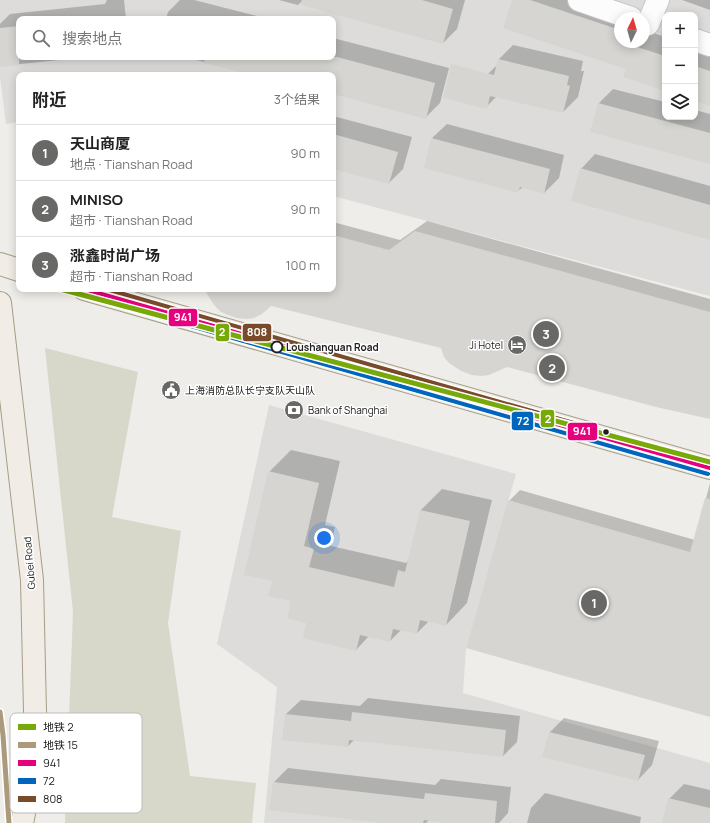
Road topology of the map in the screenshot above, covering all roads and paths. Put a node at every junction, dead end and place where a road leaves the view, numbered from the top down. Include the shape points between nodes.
1 (578, 0) edge
2 (658, 0) edge
3 (614, 13) edge
4 (650, 17) edge
5 (698, 41) edge
6 (710, 45) edge
7 (0, 264) edge
8 (16, 269) edge
9 (94, 292) edge
10 (0, 303) edge
11 (710, 468) edge
12 (35, 713) edge
13 (24, 813) edge
14 (22, 823) edge

1 - 3 street
2 - 4 street
5 - 6 street
7 - 8 main road
9 - 11 main road
10 - 12 main road, Gubei Road via 32,580
13 - 14 main road, Gubei Road

